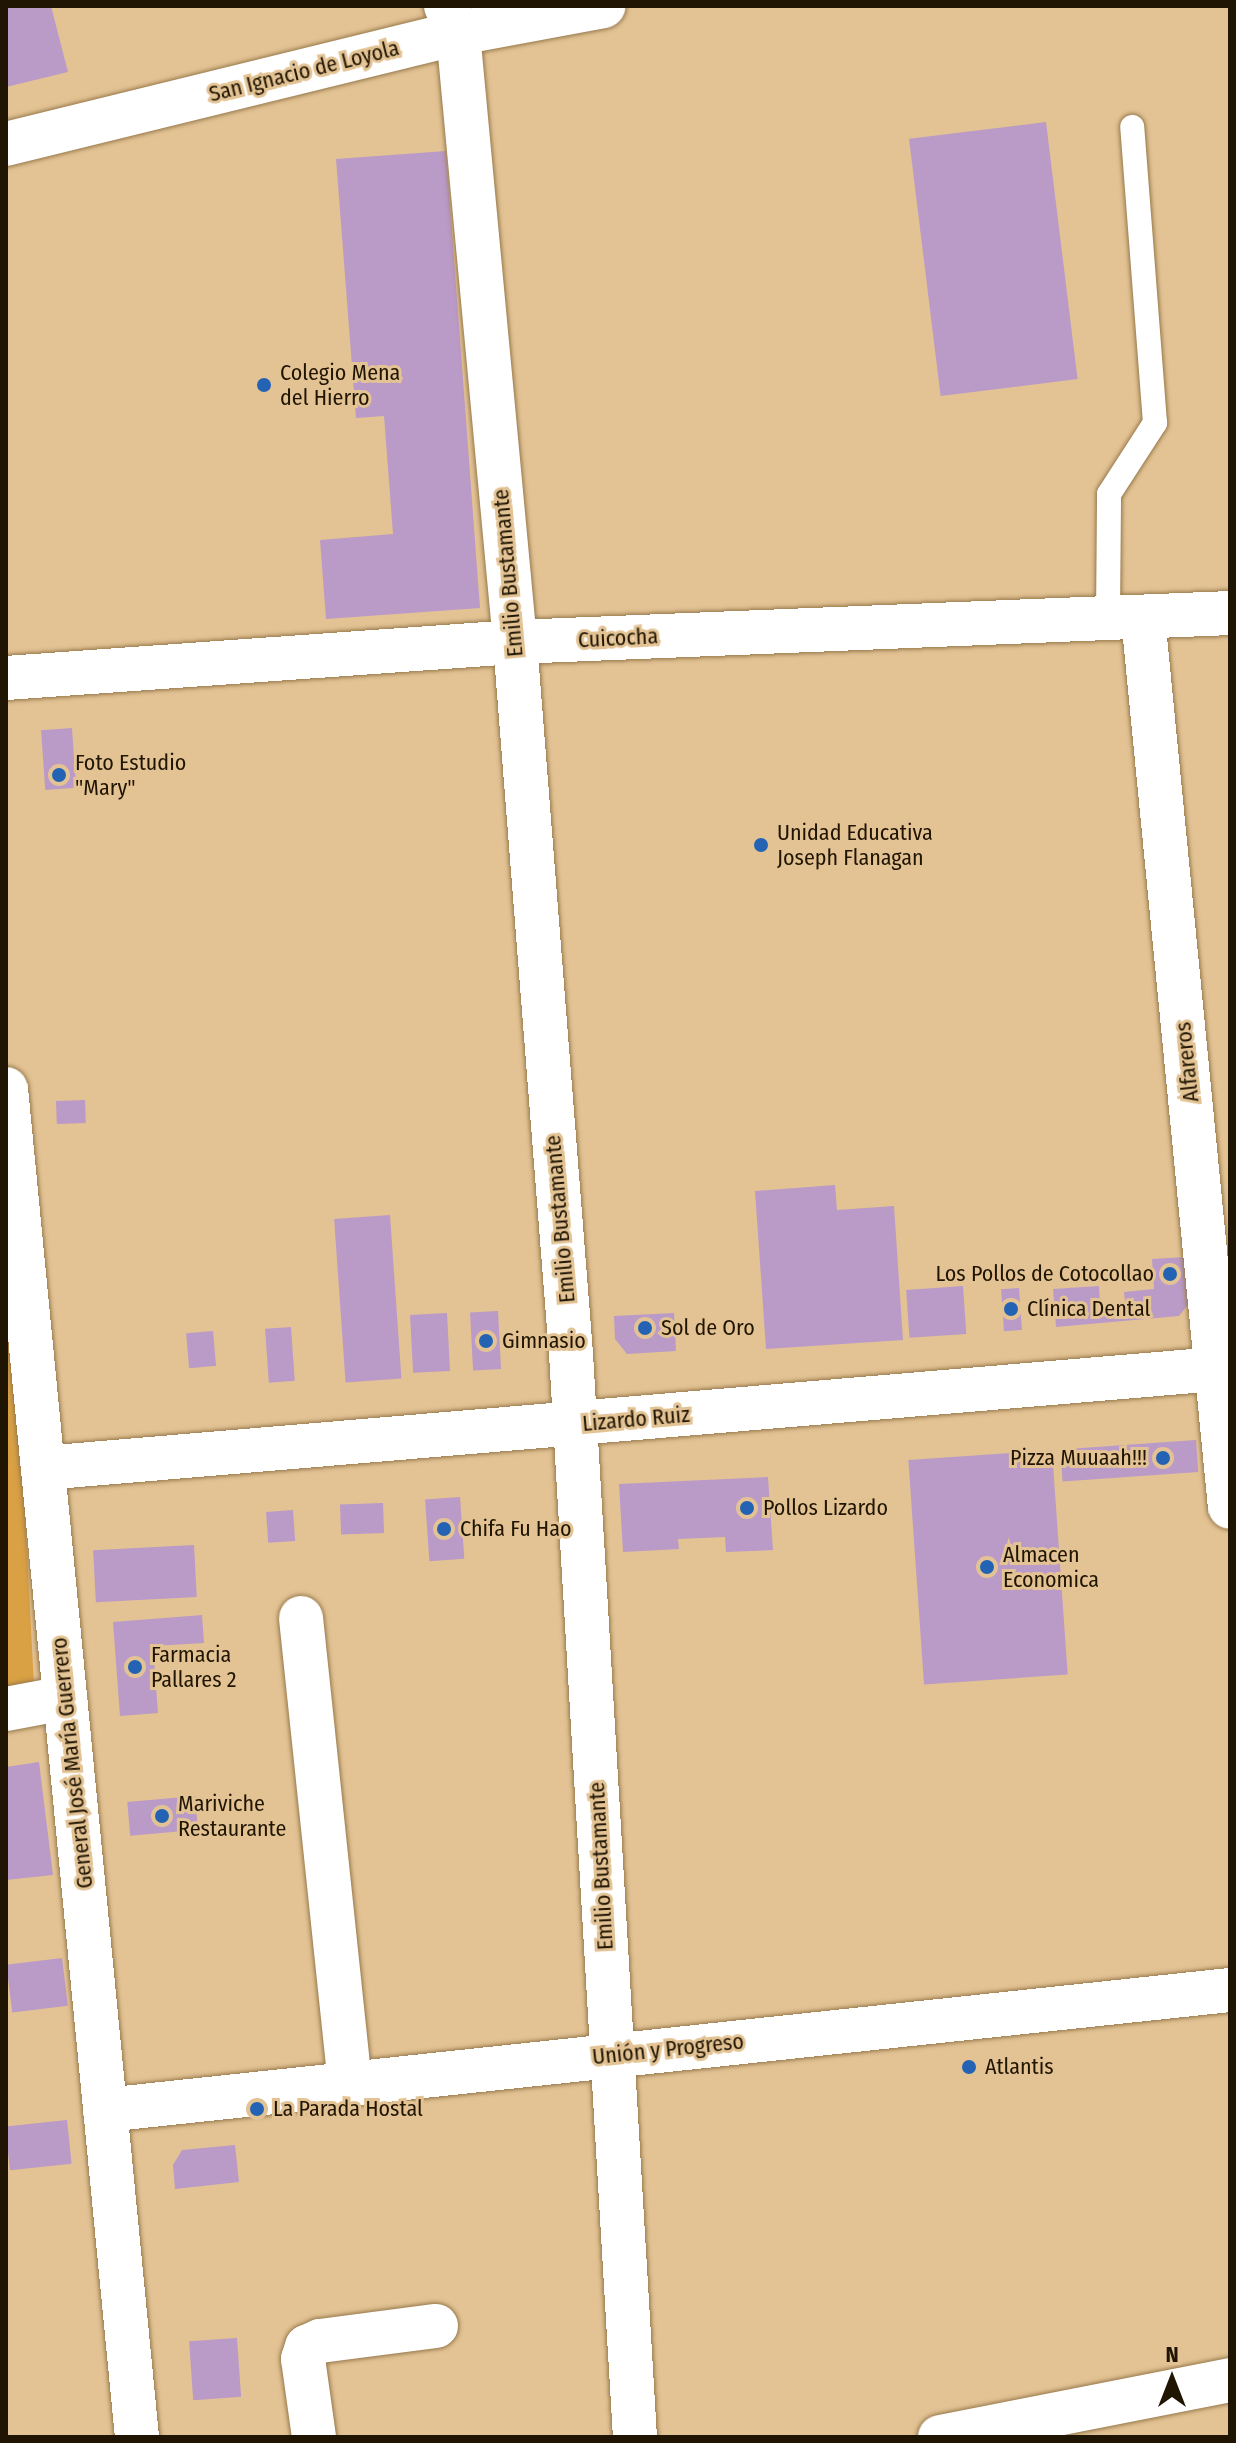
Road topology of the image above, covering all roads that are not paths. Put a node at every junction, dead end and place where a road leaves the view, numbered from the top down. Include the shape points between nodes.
1 (604, 6) edge
2 (452, 20) edge
3 (1132, 127) dead end
4 (6, 144) edge
5 (1230, 613) edge
6 (1125, 616) junction
7 (515, 642) junction
8 (6, 678) edge
9 (6, 1089) edge
10 (14, 1254) edge
11 (1224, 1369) edge
12 (576, 1424) junction
13 (43, 1468) junction
14 (1230, 1507) edge
15 (301, 1618) dead end
16 (65, 1698) junction
17 (6, 1709) edge
18 (1230, 1990) edge
19 (612, 2055) junction
20 (350, 2083) junction
21 (105, 2110) junction
22 (436, 2326) dead end
23 (1230, 2380) edge
24 (1117, 2420) edge
25 (137, 2437) edge
26 (314, 2437) edge
27 (635, 2437) edge
28 (940, 2437) edge

1 - 2 street, San Ignacio de Loyola
2 - 4 street, San Ignacio de Loyola
2 - 7 street, Emilio Bustamante
3 - 6 lane via 1155,423 1109,494
5 - 6 street, Cuicocha
6 - 7 street, Cuicocha
6 - 11 street, Alfareros
7 - 8 street, Cuicocha
7 - 12 street, Emilio Bustamante
9 - 10 street, General José María Guerrero
10 - 13 street, General José María Guerrero
11 - 12 street, Lizardo Ruiz
11 - 14 street, Alfareros
12 - 13 street, Lizardo Ruiz
12 - 19 street, Emilio Bustamante
13 - 16 street, General José María Guerrero
15 - 20 street
16 - 17 street
16 - 21 street, General José María Guerrero
18 - 19 street, Unión y Progreso
19 - 20 street, Unión y Progreso
19 - 27 street, Emilio Bustamante
20 - 21 street, Unión y Progreso
21 - 25 street, General José María Guerrero
22 - 26 street via 307,2347 303,2359
23 - 24 street
24 - 28 street

